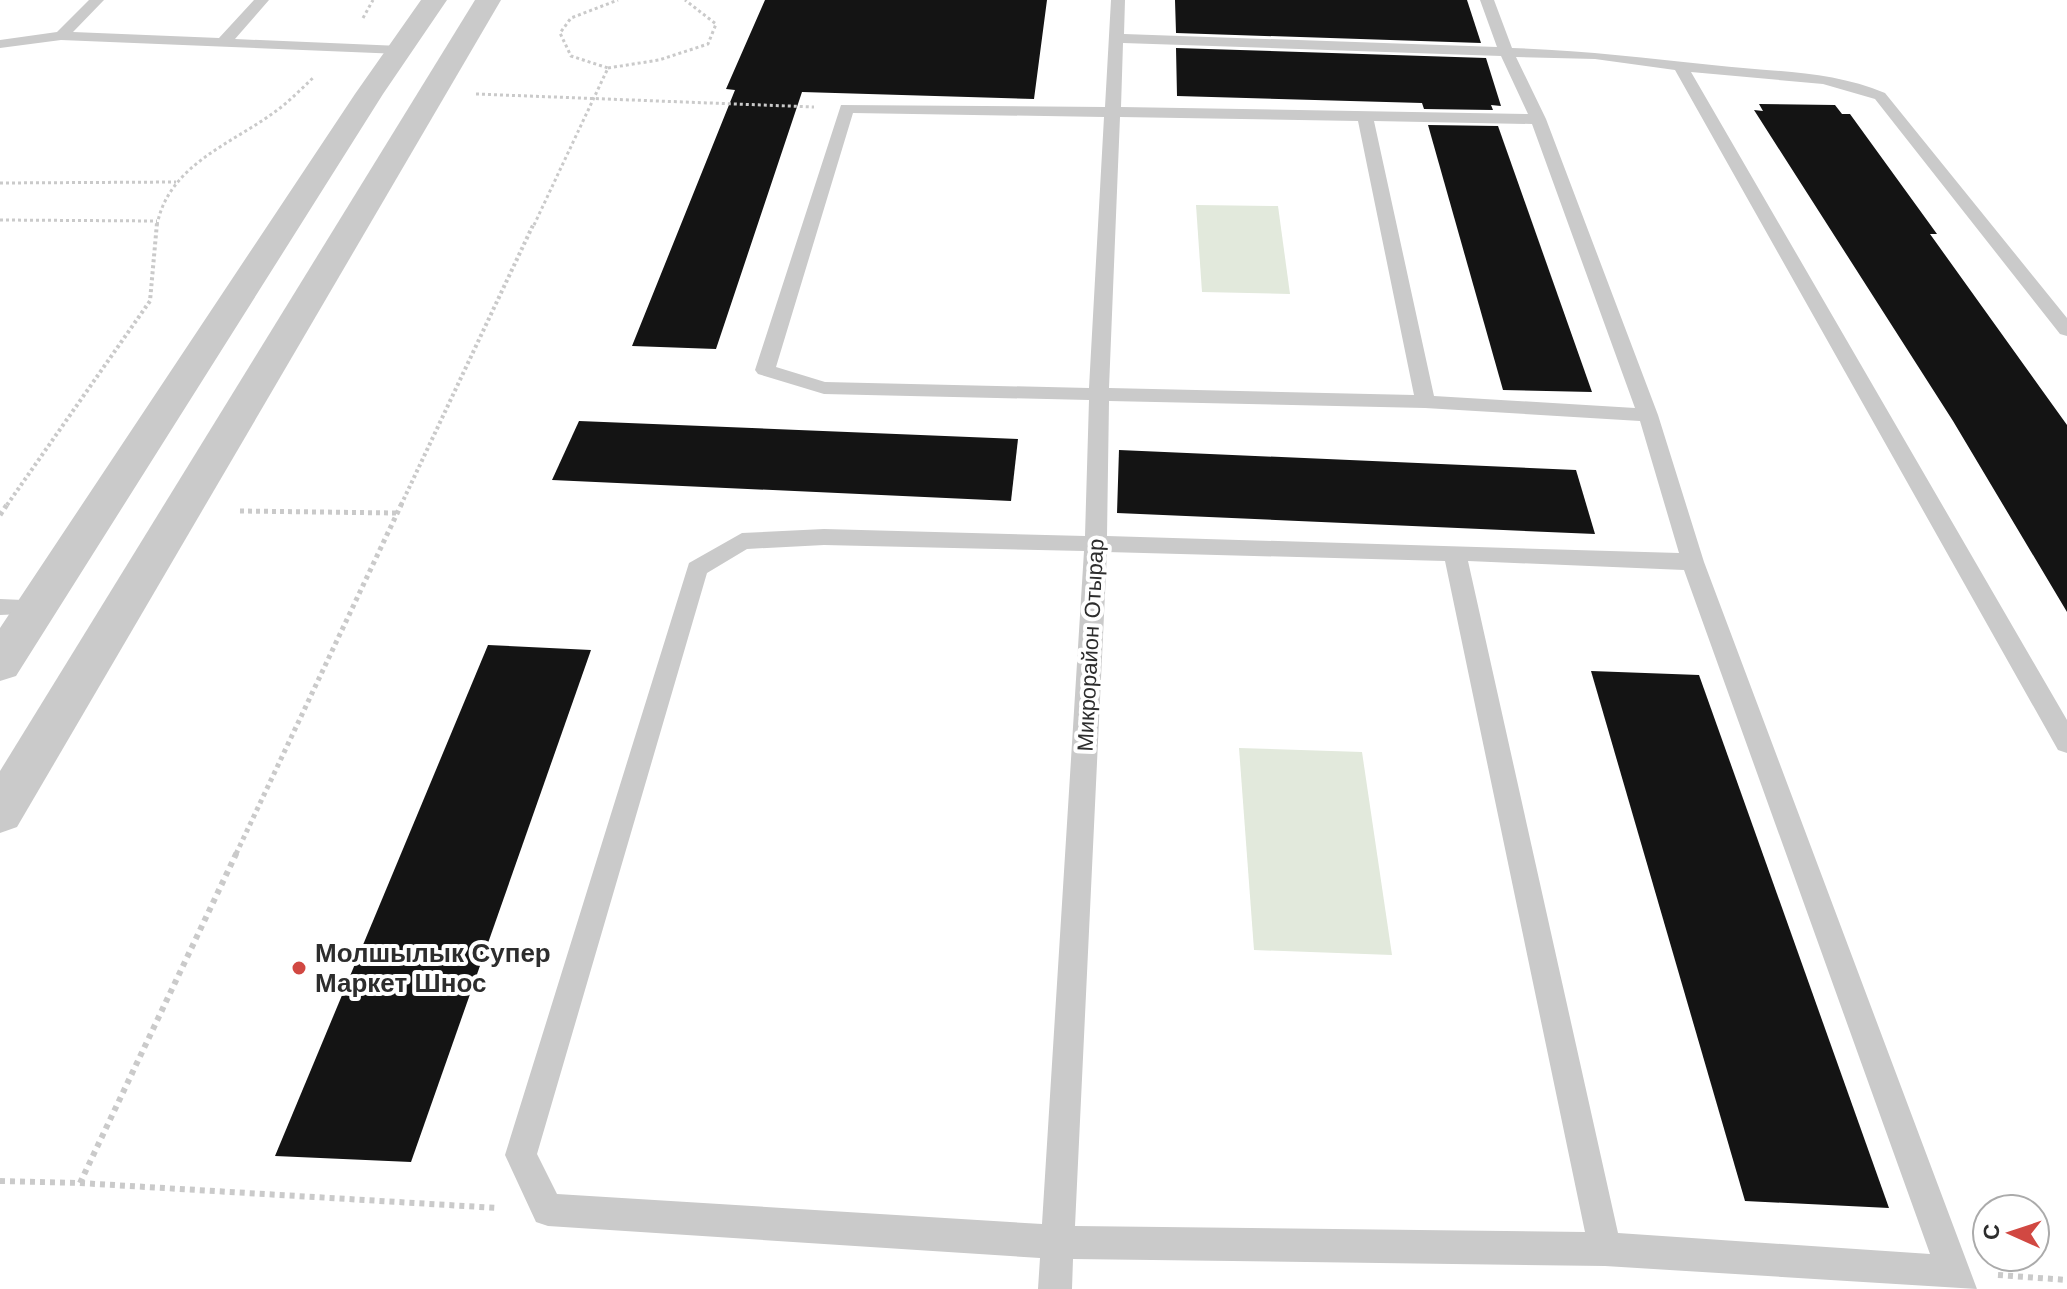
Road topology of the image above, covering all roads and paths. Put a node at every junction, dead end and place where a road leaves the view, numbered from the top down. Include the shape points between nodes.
1 (97, 0) edge
2 (262, 0) edge
3 (373, 0) edge
4 (434, 0) edge
5 (488, 0) edge
6 (618, 0) edge
7 (685, 0) edge
8 (1118, 0) edge
9 (1487, 0) edge
10 (61, 36) junction
11 (1116, 38) junction
12 (223, 43) junction
13 (0, 44) edge
14 (346, 48) junction
15 (400, 50) junction
16 (1506, 52) junction
17 (1680, 65) junction
18 (608, 68) junction
19 (473, 94) dead end
20 (590, 100) junction
21 (847, 108) junction
22 (1113, 112) junction
23 (1365, 116) junction
24 (1538, 119) junction
25 (176, 182) junction
26 (0, 183) edge
27 (0, 220) edge
28 (157, 221) junction
29 (2067, 330) edge
30 (1099, 394) junction
31 (1425, 402) junction
32 (1648, 415) junction
33 (240, 511) dead end
34 (397, 513) junction
35 (0, 515) edge
36 (1096, 545) junction
37 (1455, 553) junction
38 (1693, 562) junction
39 (19, 607) edge
40 (0, 664) edge
41 (2067, 743) edge
42 (0, 813) edge
43 (0, 1181) edge
44 (80, 1183) junction
45 (548, 1210) junction
46 (1057, 1242) junction
47 (1605, 1249) junction
48 (2067, 1280) edge
49 (1957, 1281) edge
50 (1055, 1289) edge

1 - 10 lane
2 - 12 lane
3 - 14 path
4 - 15 street
5 - 42 street
6 - 18 path via 571,18 560,33 571,56
7 - 18 path via 716,24 708,44 659,60
8 - 11 lane, Микрорайон Отырар
9 - 16 lane
10 - 12 lane
10 - 13 lane
11 - 16 lane
11 - 22 lane, Микрорайон Отырар
12 - 14 lane
14 - 15 lane
14 - 25 path via 276,111 216,147
15 - 39 street
16 - 17 lane
16 - 24 lane
17 - 29 lane via 1823,79 1880,96
17 - 41 lane
18 - 20 path
19 - 20 path
20 - 21 path
20 - 34 path
21 - 22 lane
21 - 30 lane via 765,370 824,388
22 - 23 lane
22 - 30 lane, Микрорайон Отырар
23 - 24 lane
23 - 31 lane
24 - 32 lane
25 - 26 path
25 - 28 path
27 - 28 path
28 - 35 path via 150,301
30 - 31 lane
30 - 36 lane, Микрорайон Отырар
31 - 32 lane
32 - 38 lane
33 - 34 path
34 - 44 path
36 - 37 lane
36 - 45 lane via 824,537 742,541 697,569 521,1155
36 - 46 lane, Микрорайон Отырар
37 - 38 lane
37 - 47 lane
38 - 49 lane
39 - 40 street
43 - 44 path
44 - 45 path
45 - 46 lane
46 - 47 lane
46 - 50 lane, Микрорайон Отырар
47 - 49 lane
48 - 49 path

